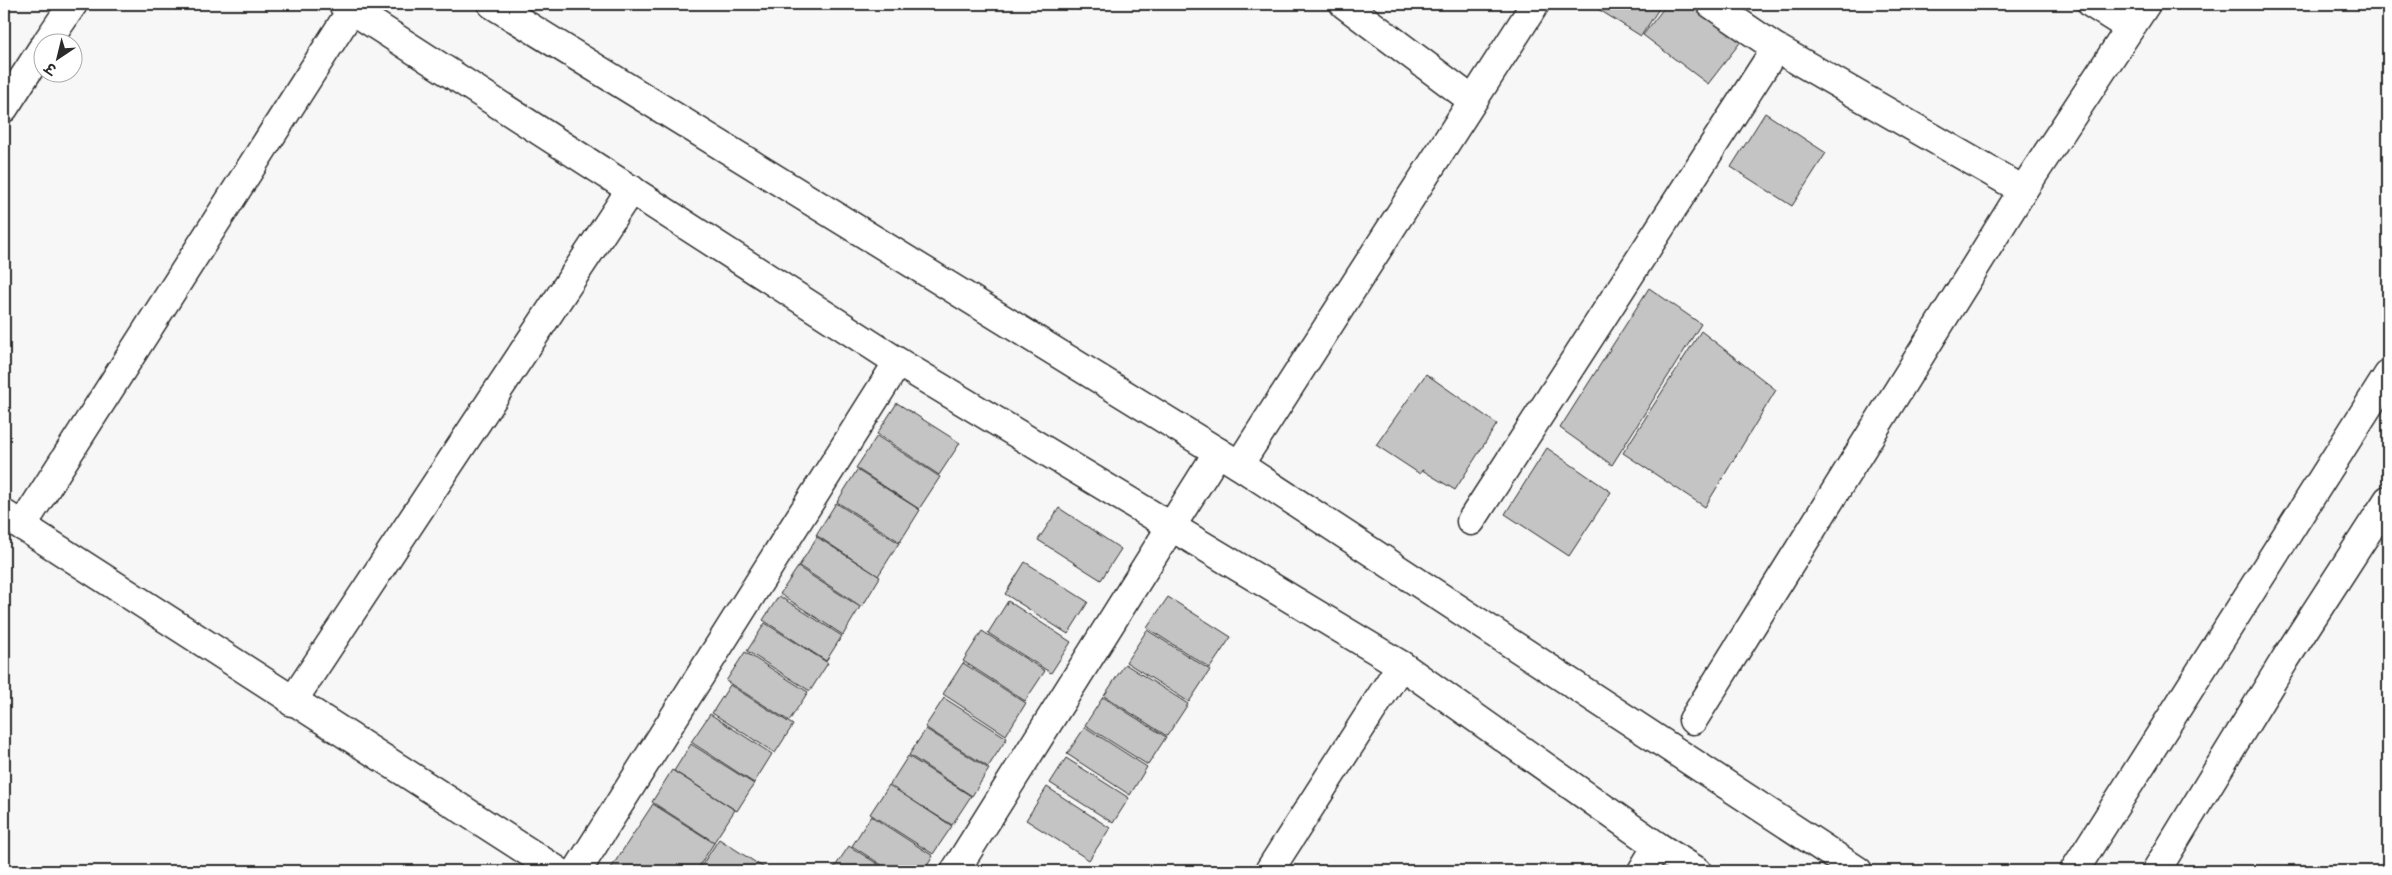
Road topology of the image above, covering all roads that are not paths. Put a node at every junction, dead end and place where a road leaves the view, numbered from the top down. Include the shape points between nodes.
1 (74, 4) edge
2 (492, 4) edge
3 (1344, 4) edge
4 (1535, 4) edge
5 (1711, 4) edge
6 (2092, 4) edge
7 (2146, 4) edge
8 (347, 6) edge
9 (2130, 28) junction
10 (54, 32) edge
11 (1776, 48) junction
12 (32, 65) edge
13 (1472, 100) junction
14 (4, 108) edge
15 (631, 190) junction
16 (2023, 190) junction
17 (898, 362) junction
18 (2388, 375) edge
19 (1229, 459) junction
20 (2388, 500) edge
21 (13, 520) edge
22 (1471, 521) dead end
23 (1170, 527) junction
24 (1401, 665) junction
25 (292, 702) junction
26 (1693, 720) dead end
27 (1657, 846) junction
28 (558, 871) edge
29 (577, 871) edge
30 (955, 871) edge
31 (1268, 871) edge
32 (1642, 871) edge
33 (1697, 871) edge
34 (1858, 871) edge
35 (2074, 871) edge
36 (2156, 871) edge

1 - 10 street
2 - 19 street
3 - 13 street
4 - 13 street
5 - 11 street
6 - 9 street
7 - 9 street
8 - 15 street
8 - 21 street
9 - 16 street
11 - 16 street
11 - 22 street
12 - 14 street
13 - 19 street
15 - 17 street
15 - 25 street
16 - 26 street
17 - 23 street
17 - 29 street
18 - 35 street
19 - 23 street
19 - 34 street
20 - 36 street via 2286,658
21 - 25 street
23 - 24 street
23 - 30 street
24 - 27 street
24 - 31 street
25 - 28 street
27 - 32 street
27 - 33 street

